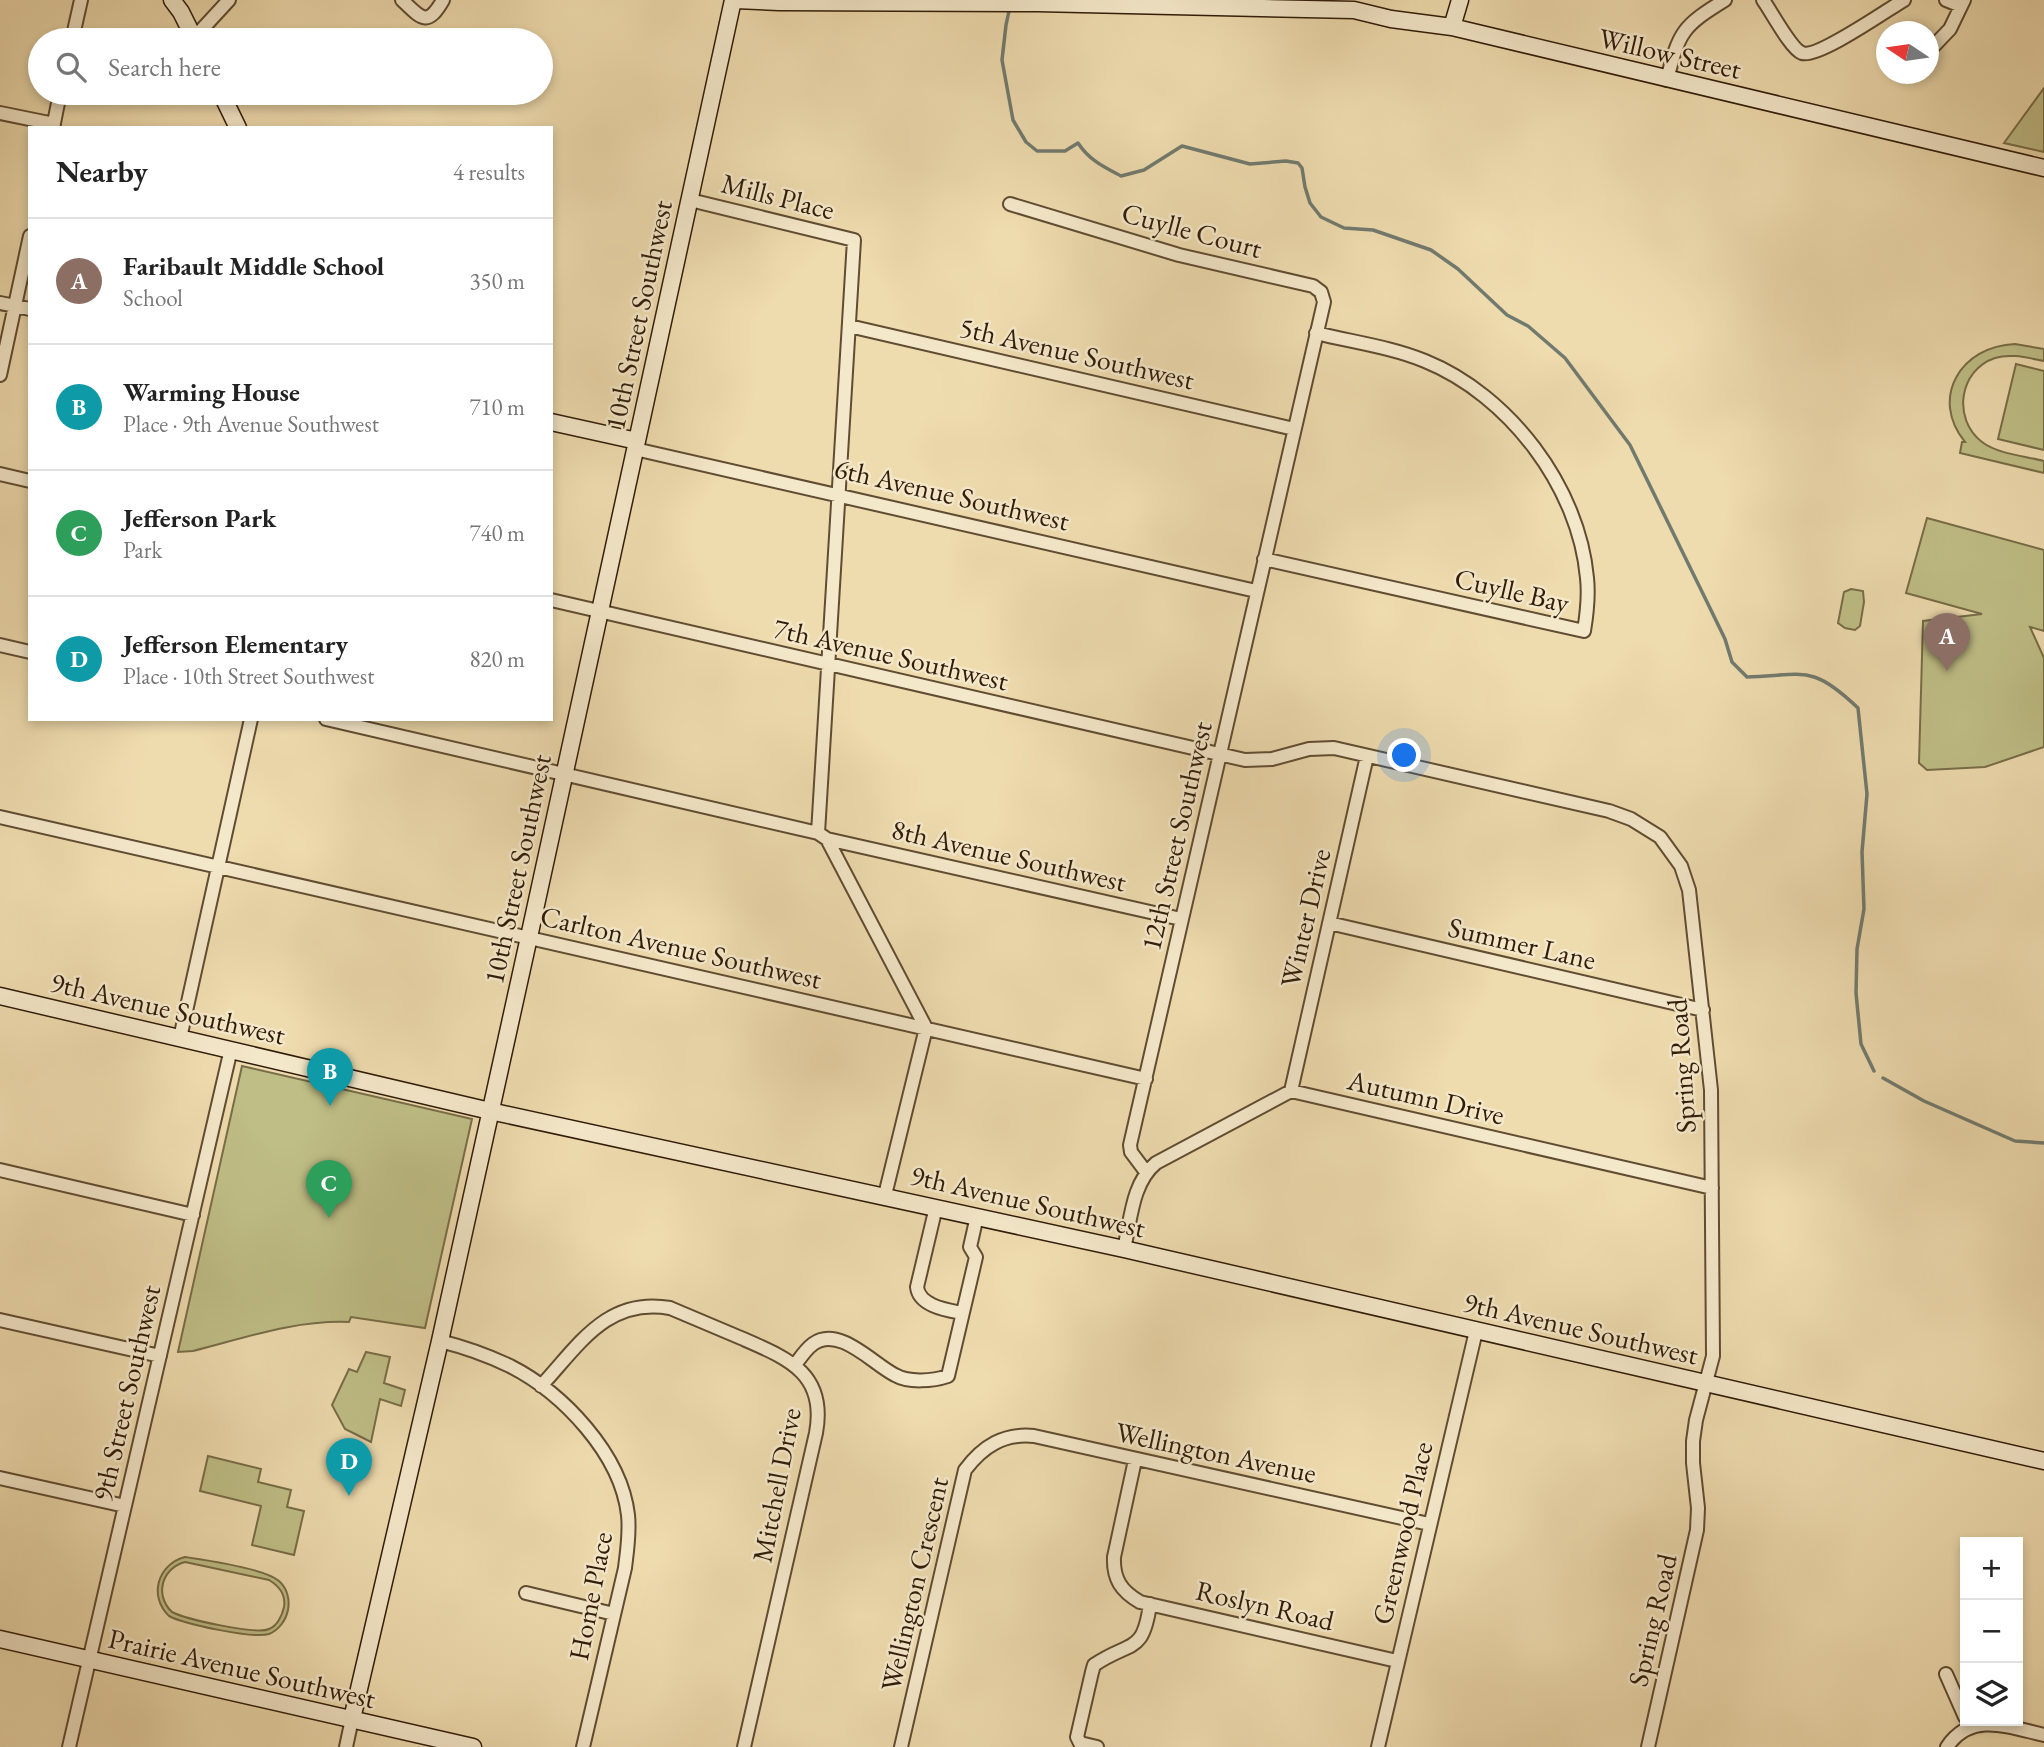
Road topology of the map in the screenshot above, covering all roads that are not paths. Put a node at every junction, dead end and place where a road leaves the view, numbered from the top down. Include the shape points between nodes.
1 (81, 0) edge
2 (172, 0) edge
3 (229, 0) edge
4 (402, 0) edge
5 (443, 0) edge
6 (734, 0) edge
7 (1460, 0) edge
8 (1725, 0) edge
9 (1763, 0) edge
10 (1904, 0) edge
11 (1946, 0) edge
12 (1962, 3) edge
13 (1452, 27) junction
14 (75, 28) edge
15 (189, 28) edge
16 (205, 28) edge
17 (1939, 40) edge
18 (1667, 80) junction
19 (58, 105) edge
20 (227, 105) edge
21 (0, 113) edge
22 (53, 126) edge
23 (237, 126) edge
24 (2044, 168) edge
25 (690, 200) junction
26 (1010, 204) dead end
27 (28, 245) edge
28 (0, 303) edge
29 (15, 306) junction
30 (28, 309) edge
31 (849, 326) junction
32 (1316, 333) junction
33 (0, 376) edge
34 (553, 423) edge
35 (1294, 429) junction
36 (636, 445) junction
37 (0, 474) edge
38 (28, 481) edge
39 (839, 495) junction
40 (1264, 559) junction
41 (1256, 591) junction
42 (553, 600) edge
43 (600, 612) junction
44 (0, 645) edge
45 (28, 652) edge
46 (828, 664) junction
47 (251, 721) edge
48 (335, 721) edge
49 (1220, 755) junction
50 (1367, 756) junction
51 (564, 774) junction
52 (0, 817) edge
53 (822, 836) junction
54 (218, 866) junction
55 (1181, 919) junction
56 (1329, 923) junction
57 (529, 937) junction
58 (0, 996) edge
59 (1703, 1010) junction
60 (926, 1028) junction
61 (180, 1038) junction
62 (231, 1049) junction
63 (1146, 1079) junction
64 (1291, 1091) junction
65 (490, 1111) junction
66 (0, 1171) edge
67 (1146, 1172) junction
68 (1712, 1188) junction
69 (886, 1195) junction
70 (936, 1207) junction
71 (192, 1215) junction
72 (977, 1216) junction
73 (1124, 1249) junction
74 (962, 1314) junction
75 (0, 1320) edge
76 (1476, 1331) junction
77 (440, 1341) junction
78 (160, 1356) junction
79 (795, 1365) junction
80 (1706, 1384) junction
81 (541, 1386) junction
82 (993, 1442) joint
83 (1135, 1460) junction
84 (2044, 1461) edge
85 (0, 1478) edge
86 (125, 1506) junction
87 (1429, 1524) junction
88 (526, 1593) dead end
89 (1150, 1604) junction
90 (614, 1614) junction
91 (0, 1639) edge
92 (89, 1660) junction
93 (1397, 1661) junction
94 (1945, 1674) dead end
95 (1960, 1706) edge
96 (352, 1719) junction
97 (1963, 1726) edge
98 (2004, 1726) edge
99 (2044, 1735) edge
100 (69, 1747) edge
101 (346, 1747) edge
102 (473, 1747) edge
103 (583, 1747) edge
104 (744, 1747) edge
105 (901, 1747) edge
106 (1097, 1747) edge
107 (1378, 1747) edge
108 (1648, 1747) edge
109 (1947, 1747) edge

1 - 14 street
2 - 15 street
3 - 16 street
4 - 5 street via 420,17 428,18
6 - 13 street, Willow Street via 1324,8
6 - 25 street, 10th Street Southwest
7 - 13 street
8 - 18 street via 1683,32
9 - 10 street via 1791,43 1806,54
11 - 12 street
12 - 17 street
13 - 18 street, Willow Street
18 - 24 street, Willow Street
19 - 22 street
20 - 23 street
21 - 22 street
25 - 31 street, Mills Place via 854,240
25 - 36 street, 10th Street Southwest
26 - 32 street, Cuylle Court via 1179,255 1313,286 1324,302
27 - 29 street
28 - 29 street
29 - 30 street
29 - 33 street
31 - 35 street, 5th Avenue Southwest
31 - 39 street
32 - 35 street
32 - 40 street, Cuylle Bay via 1424,361 1476,390 1520,428 1567,502 1576,527 1587,578 1584,631
34 - 36 street, 6th Avenue Southwest
35 - 40 street, 12th Street Southwest
36 - 39 street, 6th Avenue Southwest
36 - 43 street, 10th Street Southwest
37 - 38 street
39 - 41 street, 6th Avenue Southwest
39 - 46 street
40 - 41 street, 12th Street Southwest
41 - 49 street, 12th Street Southwest
42 - 43 street, 7th Avenue Southwest
43 - 46 street, 7th Avenue Southwest
43 - 51 street, 10th Street Southwest
44 - 45 street
46 - 49 street, 7th Avenue Southwest
46 - 53 street
47 - 54 street
48 - 51 street, 8th Avenue Southwest
49 - 50 street, Spring Road via 1258,761 1309,748 1334,748
49 - 55 street, 12th Street Southwest
50 - 56 street, Winter Drive
50 - 59 street, Spring Road via 1609,811 1653,832 1681,866 1689,890
51 - 53 street, 8th Avenue Southwest
51 - 57 street, 10th Street Southwest
52 - 54 street, Carlton Avenue Southwest
53 - 55 street, 8th Avenue Southwest
53 - 60 street
54 - 57 street, Carlton Avenue Southwest
54 - 61 street
55 - 63 street, 12th Street Southwest
56 - 59 street, Summer Lane
56 - 64 street, Winter Drive
57 - 60 street, Carlton Avenue Southwest
57 - 65 street, 10th Street Southwest
58 - 61 street, 9th Avenue Southwest
59 - 68 street, Spring Road via 1711,1090
60 - 63 street, Carlton Avenue Southwest
60 - 69 street
61 - 62 street, 9th Avenue Southwest
62 - 65 street, 9th Avenue Southwest
62 - 71 street, 9th Street Southwest
63 - 67 street, 12th Street Southwest via 1130,1145
64 - 67 street
64 - 68 street, Autumn Drive
65 - 69 street, 9th Avenue Southwest
65 - 77 street, 10th Street Southwest
66 - 71 street
67 - 73 street via 1139,1183
68 - 80 street, Spring Road via 1713,1356
69 - 70 street, 9th Avenue Southwest
70 - 72 street, 9th Avenue Southwest
70 - 74 street via 918,1294 941,1309
71 - 78 street, 9th Street Southwest
72 - 73 street, 9th Avenue Southwest
72 - 74 street via 970,1247 976,1257
73 - 76 street, 9th Avenue Southwest
74 - 79 street via 948,1376 925,1381 897,1377 849,1344 829,1340 814,1343
75 - 78 street
76 - 80 street, 9th Avenue Southwest
76 - 87 street, Greenwood Place
77 - 81 street, Home Place via 489,1356
77 - 96 street, 10th Street Southwest
78 - 86 street, 9th Street Southwest
79 - 81 street, Mitchell Drive via 777,1353 655,1305 609,1317 596,1326
79 - 104 street, Mitchell Drive via 812,1385 819,1417
80 - 84 street, 9th Avenue Southwest
80 - 108 street, Spring Road via 1693,1441 1697,1530
81 - 90 street, Home Place via 600,1444 623,1491 628,1543
82 - 83 street, Wellington Avenue via 1021,1434
82 - 105 street, Wellington Crescent via 965,1470
83 - 87 street, Wellington Avenue
83 - 89 street, Roslyn Road via 1114,1570 1124,1592
85 - 86 street
86 - 92 street, 9th Street Southwest
87 - 93 street, Greenwood Place
88 - 90 street
89 - 93 street, Roslyn Road
89 - 106 street via 1144,1635 1138,1642 1094,1665 1077,1737 1080,1743
90 - 103 street, Home Place
91 - 92 street, Prairie Avenue Southwest
92 - 96 street, Prairie Avenue Southwest
92 - 100 street, 9th Street Southwest
93 - 107 street, Greenwood Place
94 - 95 street
96 - 101 street, 10th Street Southwest
96 - 102 street, Prairie Avenue Southwest
97 - 109 street
98 - 99 street

